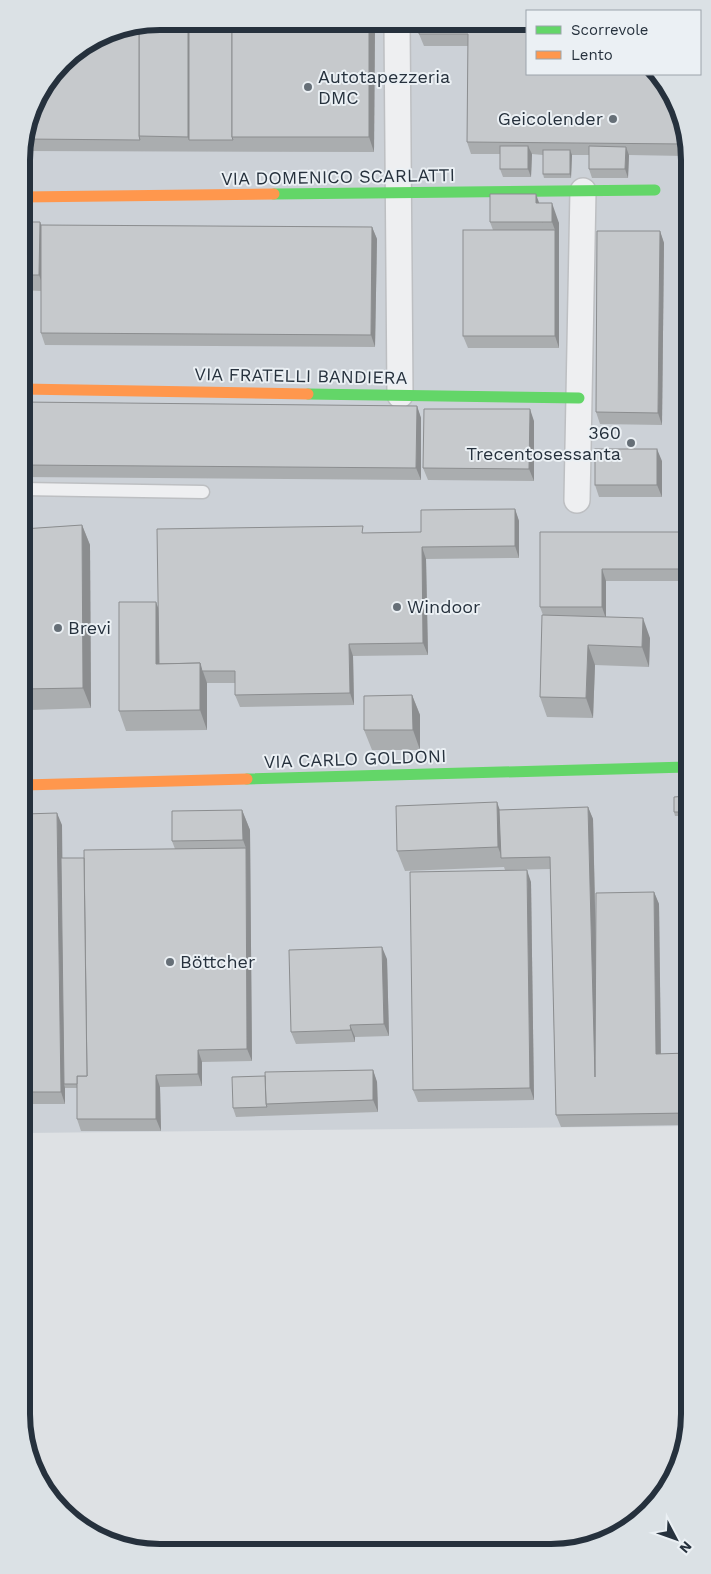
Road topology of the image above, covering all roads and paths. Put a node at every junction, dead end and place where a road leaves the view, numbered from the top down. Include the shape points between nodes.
1 (397, 30) edge
2 (655, 190) dead end
3 (583, 191) junction
4 (398, 194) junction
5 (30, 197) edge
6 (30, 389) edge
7 (400, 395) junction
8 (579, 398) junction
9 (30, 489) edge
10 (204, 492) dead end
11 (577, 500) dead end
12 (681, 767) edge
13 (30, 785) edge

1 - 4 street
2 - 3 street, VIA DOMENICO SCARLATTI
3 - 4 street, VIA DOMENICO SCARLATTI
3 - 8 street
4 - 5 street, VIA DOMENICO SCARLATTI
4 - 7 street
6 - 7 street, VIA FRATELLI BANDIERA
7 - 8 street, VIA FRATELLI BANDIERA
8 - 11 street
9 - 10 lane
12 - 13 street, VIA CARLO GOLDONI

